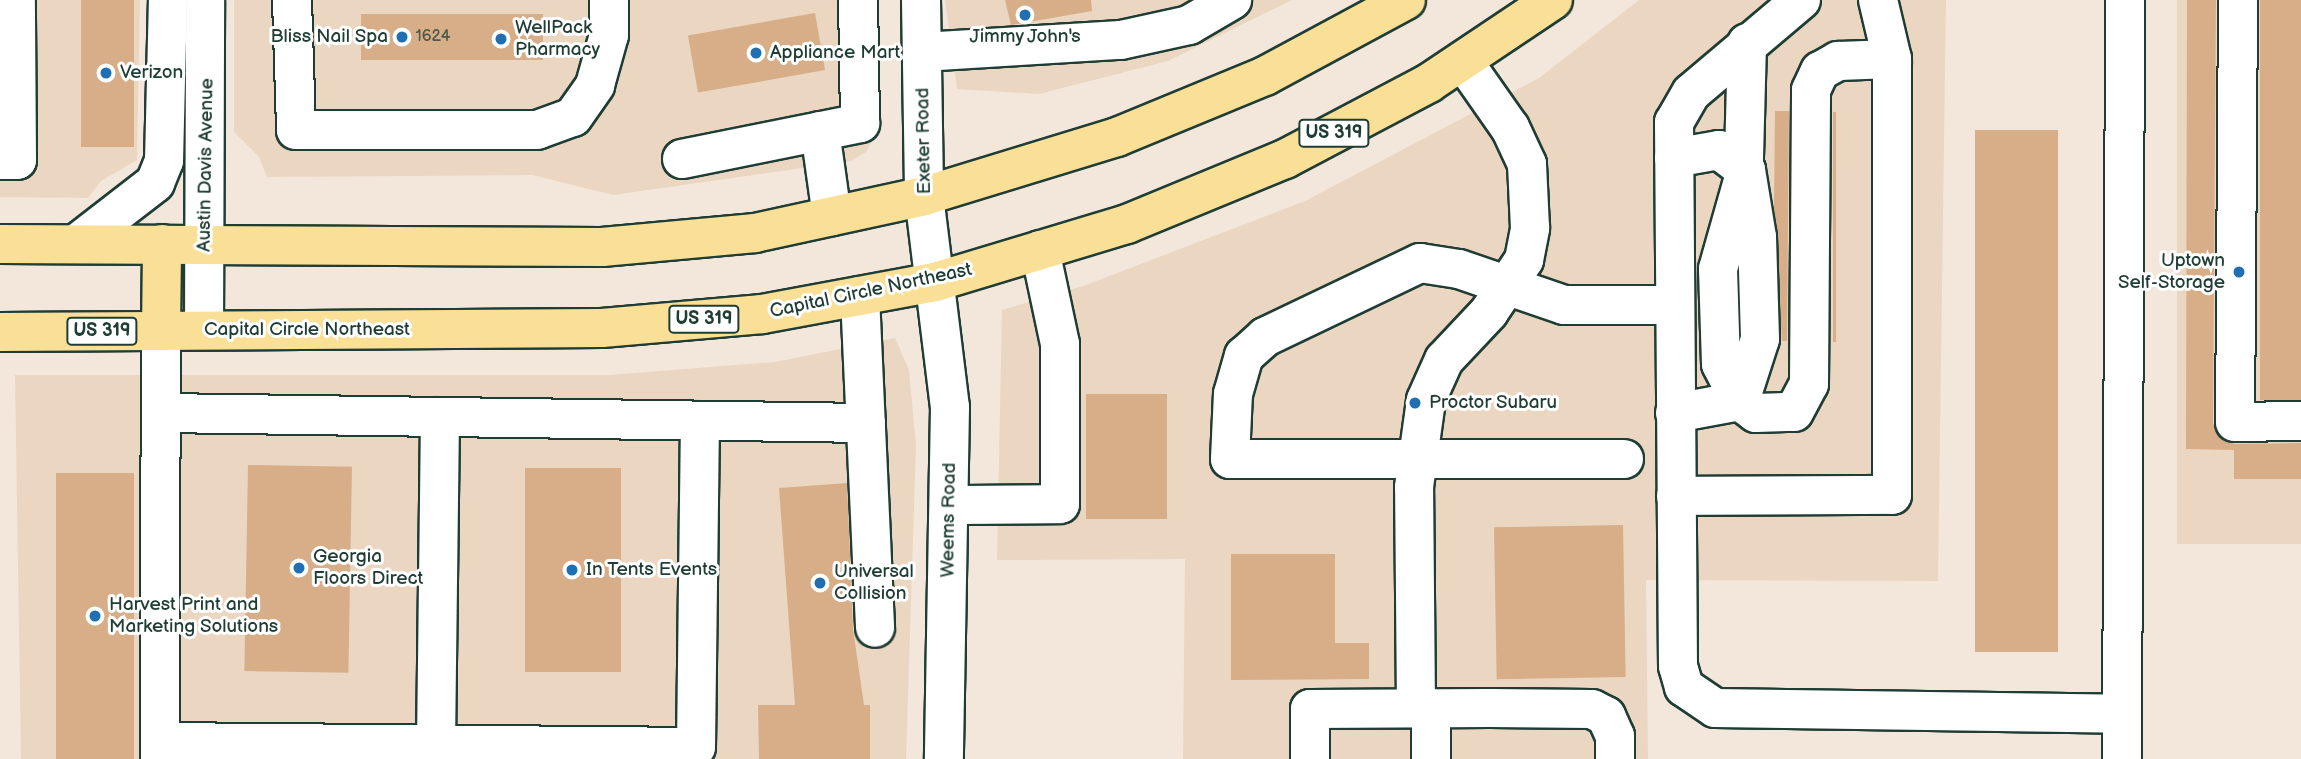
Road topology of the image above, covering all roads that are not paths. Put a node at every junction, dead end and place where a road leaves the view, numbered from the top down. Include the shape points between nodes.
1 (16, 0) edge
2 (168, 0) edge
3 (205, 0) edge
4 (292, 0) edge
5 (610, 0) edge
6 (858, 0) edge
7 (921, 0) edge
8 (1232, 0) edge
9 (1406, 0) edge
10 (1553, 0) edge
11 (1801, 0) edge
12 (1878, 0) edge
13 (2125, 0) edge
14 (2238, 0) edge
15 (1747, 43) junction
16 (922, 52) junction
17 (1892, 59) junction
18 (1463, 61) junction
19 (820, 131) junction
20 (1674, 158) junction
21 (682, 159) dead end
22 (0, 160) edge
23 (1746, 170) junction
24 (924, 196) junction
25 (832, 216) junction
26 (0, 244) edge
27 (76, 244) junction
28 (162, 244) junction
29 (205, 245) junction
30 (1040, 250) junction
31 (935, 282) junction
32 (1507, 285) junction
33 (860, 296) junction
34 (1675, 305) junction
35 (204, 330) junction
36 (161, 331) junction
37 (0, 332) edge
38 (1740, 401) junction
39 (161, 413) junction
40 (1675, 413) junction
41 (440, 417) junction
42 (700, 421) junction
43 (2301, 421) edge
44 (866, 423) junction
45 (1418, 458) junction
46 (1624, 458) dead end
47 (1676, 496) junction
48 (951, 505) junction
49 (875, 628) dead end
50 (1423, 708) junction
51 (2122, 713) junction
52 (436, 744) junction
53 (160, 750) edge
54 (944, 759) edge
55 (1310, 759) edge
56 (1431, 759) edge
57 (1615, 759) edge
58 (2122, 759) edge

1 - 22 street via 17,160
2 - 27 street via 164,161 155,183
3 - 29 street, Austin Davis Avenue
4 - 5 street via 296,130 537,130 573,117 595,85 609,35
6 - 19 street via 860,123
7 - 16 street, Exeter Road
8 - 16 street via 1189,25 1121,40
9 - 24 main road via 1265,76 1117,137
10 - 18 main road, Capital Circle Northeast / US 319
11 - 15 street
12 - 17 street
13 - 51 street
14 - 43 street via 2235,422
15 - 20 street via 1691,93 1674,122
15 - 23 street
16 - 24 street, Exeter Road
17 - 38 street via 1838,61 1820,71 1811,90 1805,401 1794,412 1756,413
17 - 47 street via 1892,495
18 - 30 main road, Capital Circle Northeast / US 319 via 1285,159 1126,224
18 - 32 street via 1510,128 1527,164 1530,228 1524,260
19 - 21 street
19 - 25 street
20 - 23 street via 1719,150
20 - 34 street
23 - 38 street via 1718,269 1721,364
24 - 25 main road
24 - 31 street, Exeter Road
25 - 29 main road via 755,233 602,247
26 - 27 main road
27 - 28 main road
28 - 29 main road
28 - 36 main road
29 - 35 street, Austin Davis Avenue
30 - 31 main road, Capital Circle Northeast / US 319
30 - 48 street via 1060,344 1060,504
31 - 33 main road, Capital Circle Northeast / US 319
31 - 48 street, Weems Road via 950,407
32 - 34 street via 1564,305
32 - 45 street via 1433,380
32 - 45 street via 1420,264 1265,337 1244,356 1233,394 1230,458
33 - 35 main road, Capital Circle Northeast / US 319 via 762,314 602,328
33 - 44 street
34 - 40 street
35 - 36 main road, Capital Circle Northeast / US 319
36 - 37 main road, Capital Circle Northeast / US 319
36 - 39 street
38 - 40 street
39 - 41 street
39 - 53 street
40 - 47 street
41 - 42 street
41 - 52 street
42 - 44 street
42 - 52 street via 696,747
44 - 49 street
45 - 46 street
45 - 50 street
47 - 51 street via 1678,666 1695,699 1715,708
48 - 54 street, Weems Road
50 - 55 street via 1310,709
50 - 56 street
50 - 57 street via 1592,709 1606,716 1615,736
51 - 58 street
52 - 53 street

